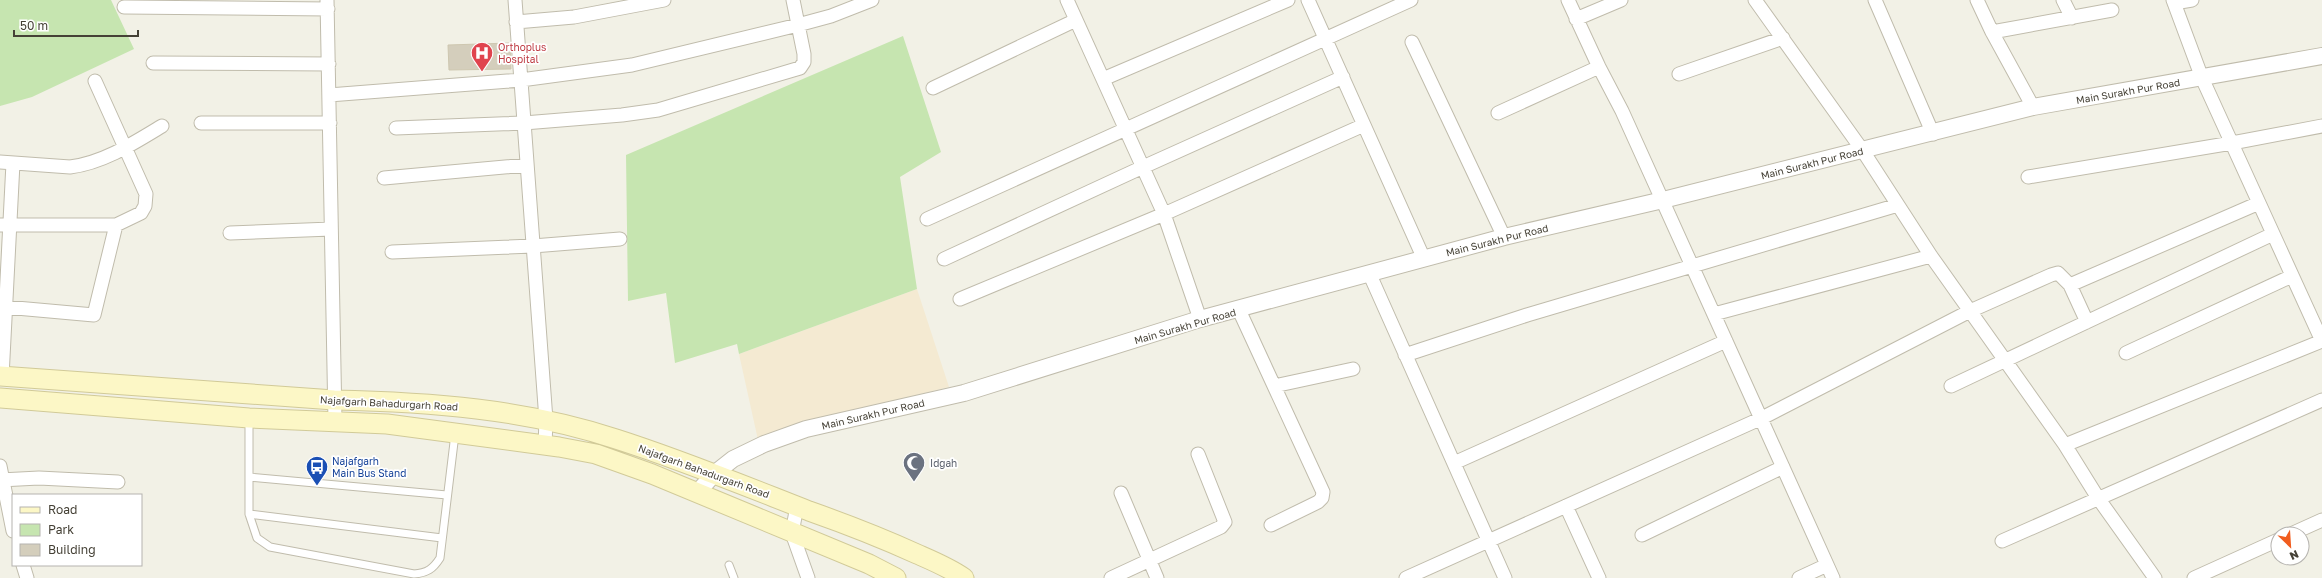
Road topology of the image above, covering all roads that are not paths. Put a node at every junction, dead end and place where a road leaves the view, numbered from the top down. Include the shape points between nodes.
1 (515, 0) edge
2 (664, 0) edge
3 (793, 0) edge
4 (872, 0) edge
5 (1067, 0) edge
6 (1288, 0) edge
7 (1308, 0) edge
8 (1411, 0) edge
9 (1568, 0) edge
10 (1621, 0) edge
11 (1755, 0) edge
12 (1875, 0) edge
13 (1977, 0) edge
14 (2064, 0) edge
15 (2192, 0) edge
16 (2174, 2) edge
17 (328, 5) edge
18 (124, 7) dead end
19 (2112, 10) dead end
20 (2072, 18) junction
21 (1576, 19) junction
22 (1076, 20) junction
23 (516, 22) junction
24 (798, 25) junction
25 (1992, 32) junction
26 (1783, 38) junction
27 (1326, 39) junction
28 (1412, 42) dead end
29 (2322, 56) edge
30 (153, 63) dead end
31 (328, 64) junction
32 (1599, 67) junction
33 (1679, 74) dead end
34 (1343, 77) junction
35 (2202, 78) junction
36 (1103, 79) junction
37 (521, 80) junction
38 (95, 81) dead end
39 (933, 88) dead end
40 (330, 95) junction
41 (2033, 107) junction
42 (1498, 113) dead end
43 (201, 123) dead end
44 (330, 123) junction
45 (524, 123) junction
46 (1364, 125) junction
47 (162, 126) dead end
48 (2322, 126) edge
49 (396, 128) dead end
50 (1126, 129) junction
51 (1933, 134) junction
52 (2232, 143) junction
53 (126, 147) junction
54 (1863, 151) junction
55 (6, 163) edge
56 (527, 165) junction
57 (1143, 167) junction
58 (2028, 177) dead end
59 (384, 178) dead end
60 (1663, 200) junction
61 (2259, 203) junction
62 (1898, 205) junction
63 (1164, 214) junction
64 (927, 219) dead end
65 (5, 225) edge
66 (116, 225) junction
67 (331, 229) junction
68 (230, 233) dead end
69 (2273, 234) junction
70 (1504, 238) junction
71 (620, 239) dead end
72 (533, 246) junction
73 (392, 252) dead end
74 (1931, 256) junction
75 (944, 259) dead end
76 (1424, 259) junction
77 (1693, 267) junction
78 (1370, 275) junction
79 (2292, 276) junction
80 (2070, 285) junction
81 (960, 299) dead end
82 (5, 307) junction
83 (1239, 310) junction
84 (1970, 311) junction
85 (1714, 314) junction
86 (1200, 319) junction
87 (2086, 322) junction
88 (1726, 341) junction
89 (2322, 341) edge
90 (2126, 353) dead end
91 (1405, 355) junction
92 (2005, 360) junction
93 (1353, 369) dead end
94 (1, 376) edge
95 (1274, 386) junction
96 (1951, 386) dead end
97 (0, 398) edge
98 (334, 400) junction
99 (2322, 400) edge
100 (249, 418) junction
101 (1762, 418) junction
102 (546, 420) junction
103 (335, 421) junction
104 (455, 433) junction
105 (545, 445) junction
106 (2065, 445) junction
107 (1198, 454) dead end
108 (1454, 463) junction
109 (0, 466) edge
110 (1783, 467) junction
111 (714, 474) junction
112 (249, 477) junction
113 (1, 480) edge
114 (118, 482) dead end
115 (698, 493) junction
116 (1121, 493) dead end
117 (448, 496) junction
118 (2098, 498) junction
119 (797, 506) junction
120 (1566, 506) junction
121 (249, 514) junction
122 (2322, 520) edge
123 (1271, 525) dead end
124 (2309, 526) edge
125 (12, 527) edge
126 (792, 533) junction
127 (1642, 535) dead end
128 (442, 538) junction
129 (1488, 541) junction
130 (2002, 541) dead end
131 (2270, 544) edge
132 (1149, 560) junction
133 (729, 565) dead end
134 (1827, 565) junction
135 (23, 566) edge
136 (1432, 573) edge
137 (28, 578) edge
138 (734, 578) edge
139 (808, 578) edge
140 (896, 578) edge
141 (964, 578) edge
142 (1111, 578) edge
143 (1157, 578) edge
144 (1406, 578) edge
145 (1505, 578) edge
146 (1599, 578) edge
147 (1799, 578) edge
148 (1833, 578) edge
149 (2155, 578) edge
150 (2194, 578) edge

1 - 23 street
2 - 23 street via 574,17
3 - 24 street
4 - 24 street via 831,16
5 - 22 street
6 - 36 street
7 - 27 street
8 - 27 street
9 - 21 street
10 - 21 street
11 - 26 street
12 - 51 street
13 - 25 street
14 - 20 street
15 - 16 street
16 - 35 street
17 - 18 street
17 - 31 street
19 - 20 street
20 - 25 street
21 - 32 street
22 - 36 street
22 - 39 street
23 - 37 street
24 - 37 street via 663,59
24 - 45 street via 804,54 804,62 800,68 658,110
25 - 41 street
26 - 33 street
26 - 54 street
27 - 34 street
27 - 50 street
28 - 70 street
29 - 35 street, Main Surakh Pur Road
30 - 31 street
31 - 40 street
32 - 42 street
32 - 60 street
34 - 46 street
34 - 57 street
35 - 41 street, Main Surakh Pur Road
35 - 52 street
36 - 50 street
37 - 40 street
37 - 45 street
38 - 53 street
40 - 44 street
41 - 51 street, Main Surakh Pur Road
43 - 44 street
44 - 67 street
45 - 49 street
45 - 56 street
46 - 63 street
46 - 76 street
47 - 53 street
48 - 52 street
50 - 57 street
50 - 64 street
51 - 54 street, Main Surakh Pur Road
52 - 58 street
52 - 61 street
53 - 55 street via 70,167
53 - 66 street via 146,194 145,206 141,213 131,220
54 - 60 street, Main Surakh Pur Road
54 - 62 street
55 - 65 street
56 - 59 street
56 - 72 street
57 - 63 street
57 - 75 street
60 - 70 street, Main Surakh Pur Road
60 - 77 street
61 - 69 street
61 - 80 street
62 - 74 street
62 - 77 street
63 - 81 street
63 - 86 street
65 - 66 street
65 - 82 street
66 - 82 street via 94,315
67 - 68 street
67 - 98 street
69 - 79 street
69 - 87 street
70 - 76 street, Main Surakh Pur Road
71 - 72 street
72 - 73 street
72 - 102 street
74 - 84 street
74 - 85 street
76 - 78 street, Main Surakh Pur Road
77 - 85 street
77 - 91 street via 1527,315
78 - 83 street, Main Surakh Pur Road
78 - 91 street
79 - 89 street
79 - 90 street
80 - 84 street via 2055,273
80 - 87 street
82 - 94 street
83 - 86 street, Main Surakh Pur Road
83 - 95 street
84 - 92 street
84 - 101 street
85 - 88 street
86 - 111 street, Main Surakh Pur Road via 964,393 806,429 764,444 733,459
87 - 92 street
88 - 101 street
88 - 108 street
89 - 106 street
91 - 108 street
92 - 96 street
92 - 106 street
93 - 95 street
94 - 98 main road, Najafgarh Bahadurgarh Road
95 - 123 street via 1323,492 1318,502
97 - 100 main road, Najafgarh Bahadurgarh Road
98 - 102 main road, Najafgarh Bahadurgarh Road via 454,406
98 - 103 street
99 - 118 street
100 - 103 main road, Najafgarh Bahadurgarh Road
100 - 112 lane
101 - 110 street
101 - 120 street
102 - 105 street
102 - 111 main road, Najafgarh Bahadurgarh Road via 615,438
103 - 104 main road, Najafgarh Bahadurgarh Road via 387,424
104 - 105 main road, Najafgarh Bahadurgarh Road
104 - 117 lane
105 - 115 main road, Najafgarh Bahadurgarh Road via 596,454
106 - 118 street
107 - 132 street via 1225,522 1221,527
108 - 129 street
109 - 113 street
110 - 127 street
110 - 134 street
111 - 115 street, Main Surakh Pur Road
111 - 119 main road, Najafgarh Bahadurgarh Road
112 - 117 lane
112 - 121 lane
113 - 114 street via 39,478
113 - 125 street
115 - 126 main road, Najafgarh Bahadurgarh Road
116 - 132 street
117 - 128 lane
118 - 130 street
118 - 149 street
119 - 126 street
119 - 141 main road, Najafgarh Bahadurgarh Road via 886,540
120 - 129 street
120 - 146 street
121 - 128 lane
121 - 128 lane via 257,538 270,547 414,574 425,573 434,567 440,558
122 - 124 street
126 - 139 street
126 - 140 main road, Najafgarh Bahadurgarh Road via 869,564
129 - 136 street
129 - 145 street
131 - 150 street
132 - 142 street
132 - 143 street
133 - 138 lane
134 - 147 street
134 - 148 street
135 - 137 street
136 - 144 street

